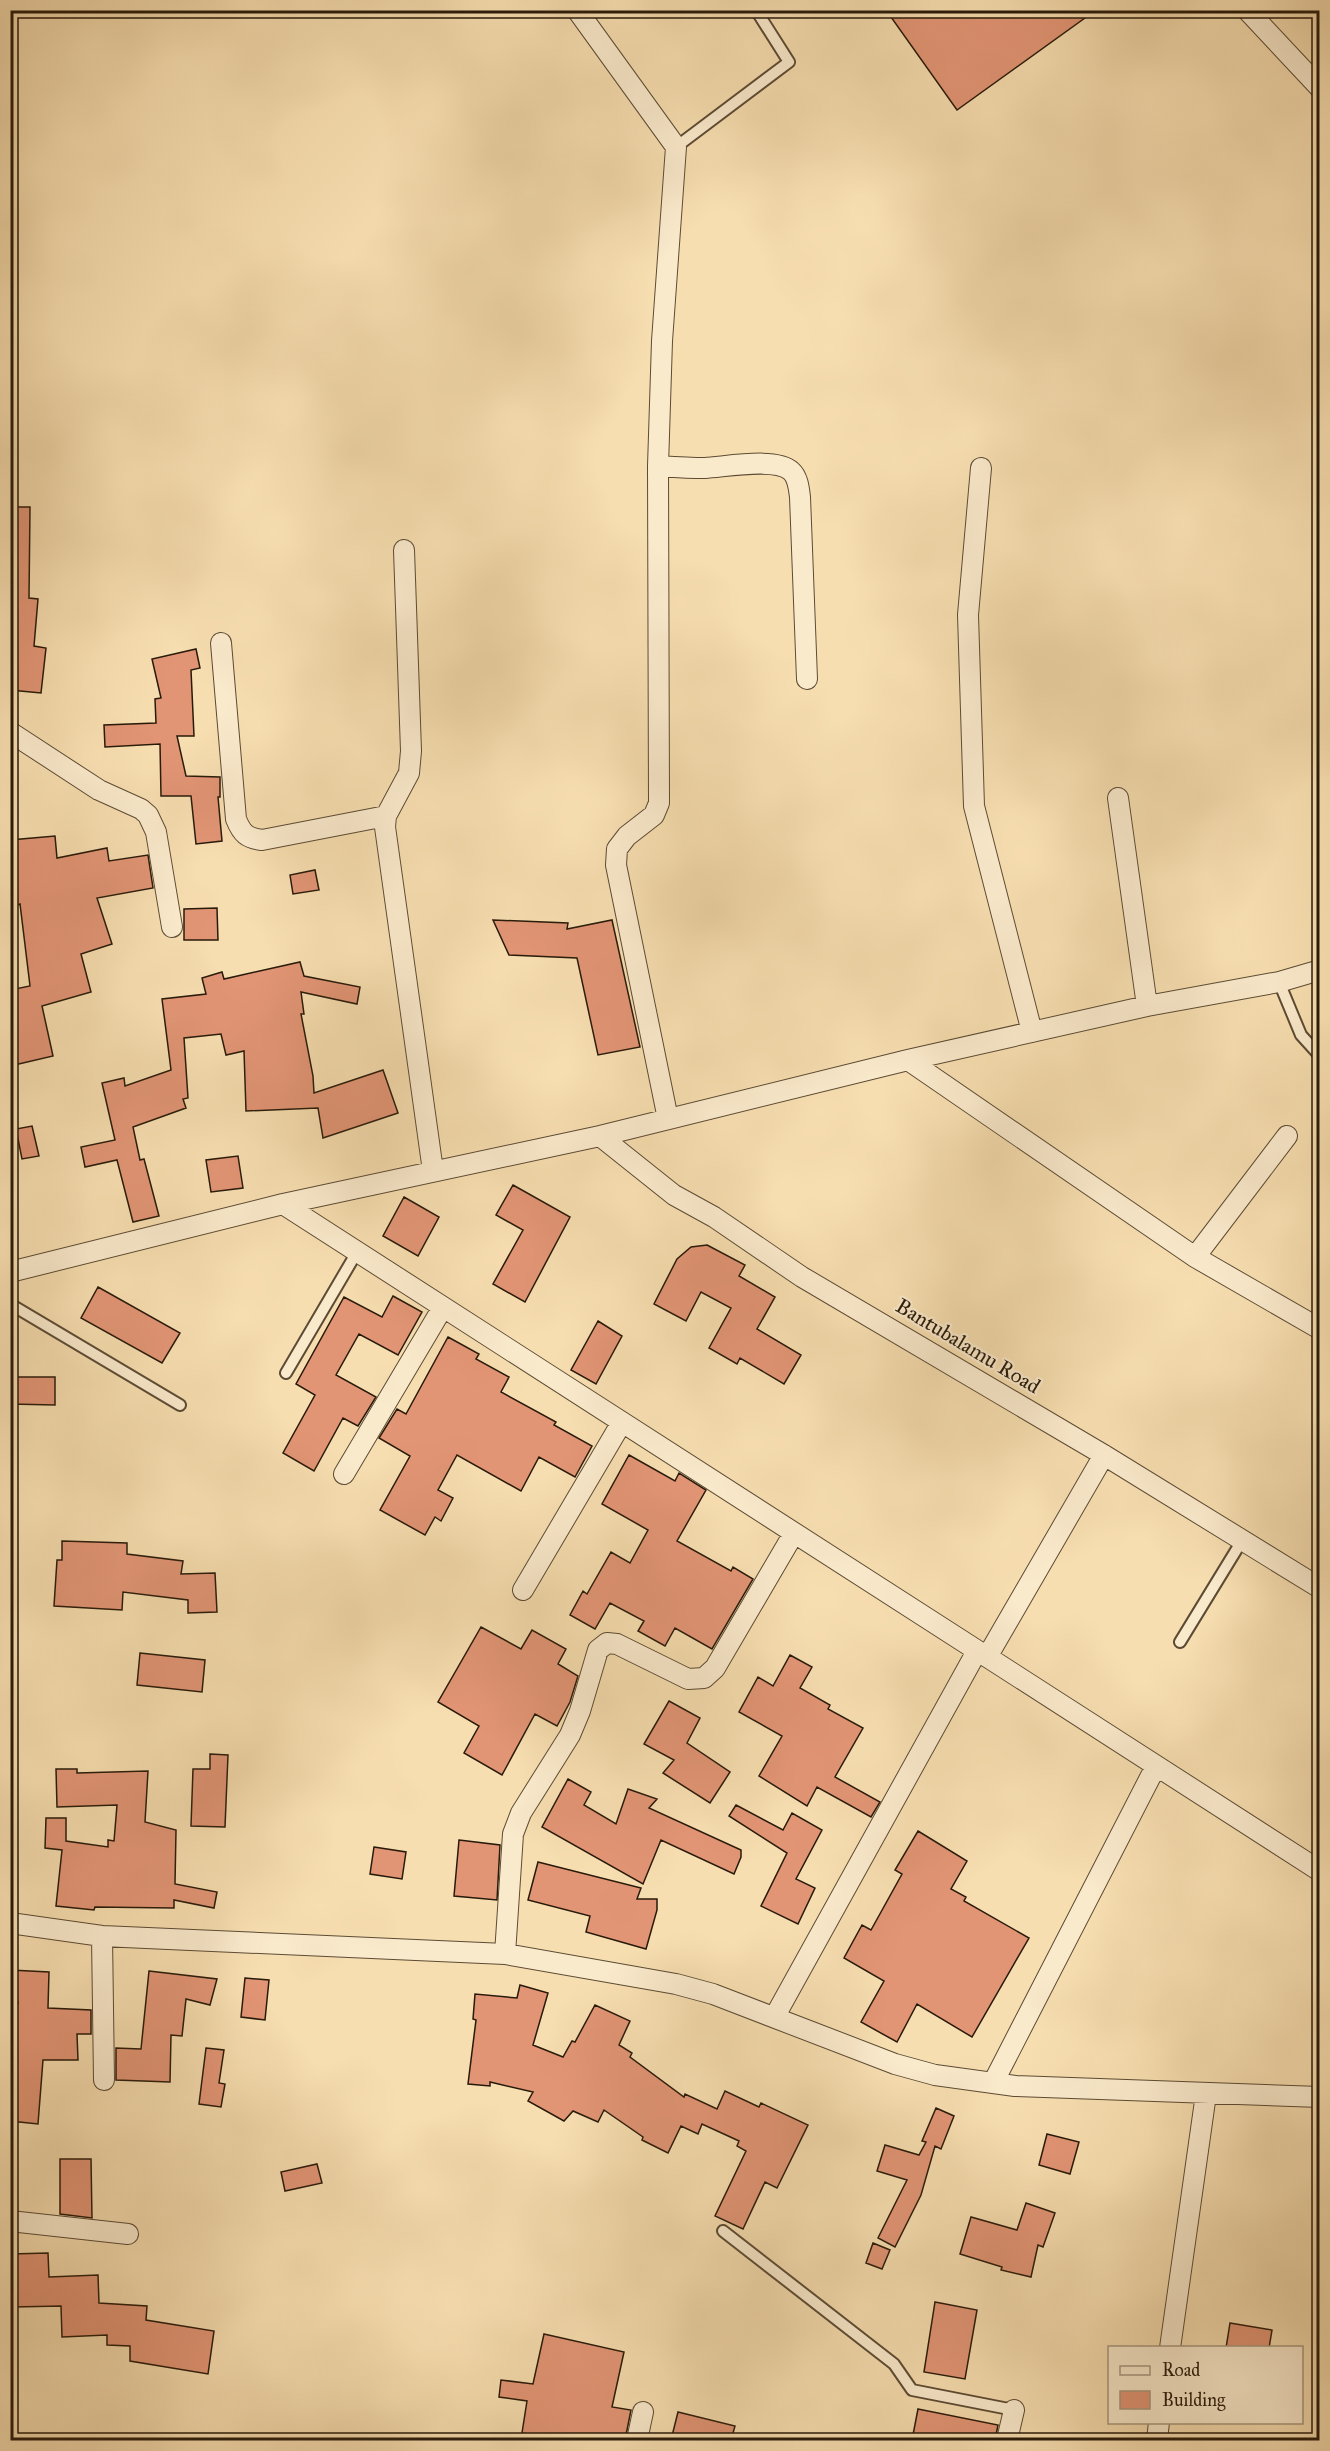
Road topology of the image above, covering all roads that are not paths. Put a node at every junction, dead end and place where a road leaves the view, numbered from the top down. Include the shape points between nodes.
1 (577, 10) edge
2 (756, 10) edge
3 (1247, 10) edge
4 (1320, 88) edge
5 (676, 147) junction
6 (658, 466) junction
7 (981, 468) dead end
8 (404, 550) dead end
9 (221, 643) dead end
10 (807, 679) dead end
11 (10, 732) edge
12 (1118, 798) dead end
13 (386, 816) junction
14 (172, 927) dead end
15 (1320, 970) edge
16 (1279, 982) junction
17 (1147, 1006) junction
18 (1032, 1032) junction
19 (1320, 1056) edge
20 (908, 1060) junction
21 (668, 1119) junction
22 (600, 1136) junction
23 (1287, 1136) dead end
24 (433, 1171) junction
25 (283, 1204) junction
26 (357, 1252) junction
27 (1196, 1257) junction
28 (10, 1272) edge
29 (10, 1304) edge
30 (443, 1307) junction
31 (1320, 1329) edge
32 (286, 1373) dead end
33 (180, 1405) dead end
34 (622, 1422) junction
35 (1104, 1455) junction
36 (344, 1474) dead end
37 (794, 1533) junction
38 (1243, 1539) junction
39 (1320, 1588) edge
40 (523, 1590) dead end
41 (1180, 1642) dead end
42 (982, 1654) junction
43 (1156, 1766) junction
44 (1320, 1871) edge
45 (10, 1923) edge
46 (102, 1936) junction
47 (506, 1954) junction
48 (775, 2016) junction
49 (104, 2080) dead end
50 (993, 2083) junction
51 (1206, 2094) junction
52 (1320, 2097) edge
53 (10, 2221) edge
54 (723, 2231) dead end
55 (128, 2234) dead end
56 (1170, 2346) edge
57 (1014, 2410) joint
58 (643, 2412) dead end
59 (1159, 2424) edge
60 (638, 2440) edge
61 (1007, 2440) edge
62 (1156, 2440) edge

1 - 5 street
2 - 5 lane via 789,62
3 - 4 street
5 - 6 street via 663,301
6 - 10 street via 779,465 795,476 800,497
6 - 21 street via 659,803 654,815 617,849 616,865
7 - 18 street via 968,615 974,806
8 - 13 street via 411,750 406,782
9 - 13 street via 236,819 241,831 249,838 262,840
11 - 14 street via 99,790 148,815 156,832
12 - 17 street
13 - 24 street via 402,966
15 - 16 street
16 - 17 street
16 - 19 lane via 1301,1035
17 - 18 street
18 - 20 street
20 - 21 street
20 - 27 street
21 - 22 street
22 - 24 street
22 - 35 street, Bantubalamu Road via 674,1195 714,1217 802,1277
23 - 27 street
24 - 25 street
25 - 26 street
25 - 28 street
26 - 30 street
26 - 32 lane
27 - 31 street
29 - 33 lane
30 - 34 street
30 - 36 street
34 - 37 street
34 - 40 street
35 - 38 street, Bantubalamu Road
35 - 42 street
37 - 42 street
37 - 47 street via 715,1668 704,1678 688,1679 617,1644 607,1643 598,1650 570,1735 521,1814 513,1834
38 - 39 street, Bantubalamu Road
38 - 41 lane
42 - 43 street
42 - 48 street
43 - 44 street
43 - 50 street
45 - 46 street
46 - 47 street
46 - 49 street
47 - 48 street via 676,1984
48 - 50 street via 895,2064 935,2075
50 - 51 street
51 - 52 street
51 - 56 street
53 - 55 street
54 - 57 lane via 894,2364 912,2390
57 - 61 street
58 - 60 street
59 - 62 street

